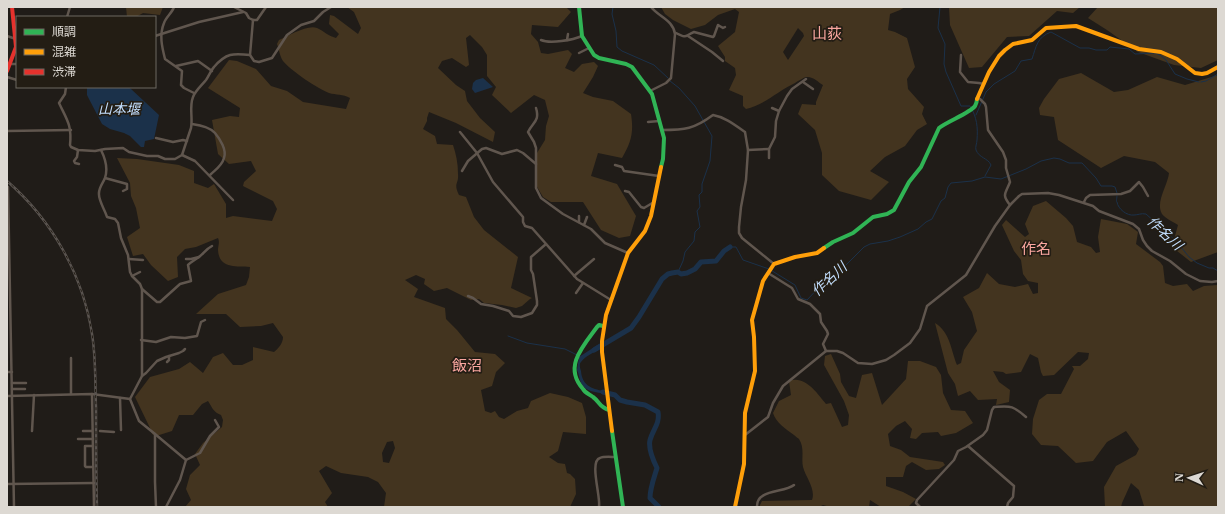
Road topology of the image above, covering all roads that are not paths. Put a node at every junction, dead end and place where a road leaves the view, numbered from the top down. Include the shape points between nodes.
1 (12, 7) edge
2 (174, 7) edge
3 (234, 7) edge
4 (266, 7) edge
5 (331, 7) edge
6 (580, 7) edge
7 (651, 7) edge
8 (243, 12) junction
9 (253, 20) junction
10 (725, 27) dead end
11 (675, 33) junction
12 (568, 34) dead end
13 (161, 35) junction
14 (7, 36) edge
15 (156, 36) edge
16 (582, 36) junction
17 (688, 36) junction
18 (16, 40) edge
19 (541, 40) dead end
20 (568, 40) junction
21 (589, 48) junction
22 (580, 53) dead end
23 (250, 55) junction
24 (961, 55) dead end
25 (723, 61) dead end
26 (10, 64) junction
27 (16, 64) edge
28 (176, 66) junction
29 (1218, 67) edge
30 (7, 70) edge
31 (212, 71) junction
32 (806, 79) dead end
33 (803, 82) junction
34 (984, 84) junction
35 (66, 88) edge
36 (813, 89) dead end
37 (650, 91) junction
38 (194, 94) junction
39 (980, 99) junction
40 (536, 108) dead end
41 (772, 108) dead end
42 (779, 111) junction
43 (659, 121) junction
44 (648, 122) dead end
45 (192, 124) junction
46 (71, 130) junction
47 (662, 130) junction
48 (7, 131) edge
49 (460, 132) dead end
50 (156, 138) dead end
51 (187, 141) junction
52 (769, 148) junction
53 (78, 150) junction
54 (101, 150) junction
55 (748, 150) junction
56 (477, 153) junction
57 (182, 155) junction
58 (769, 158) dead end
59 (79, 164) dead end
60 (536, 164) junction
61 (615, 165) dead end
62 (462, 172) dead end
63 (210, 175) junction
64 (659, 176) junction
65 (105, 178) junction
66 (8, 187) dead end
67 (122, 191) dead end
68 (625, 191) dead end
69 (1148, 196) dead end
70 (233, 200) dead end
71 (654, 202) junction
72 (1084, 202) junction
73 (1010, 205) junction
74 (579, 216) dead end
75 (587, 217) dead end
76 (8, 220) edge
77 (579, 222) junction
78 (584, 225) junction
79 (546, 244) junction
80 (212, 246) dead end
81 (628, 253) junction
82 (201, 256) junction
83 (594, 258) dead end
84 (130, 259) junction
85 (186, 259) dead end
86 (143, 260) dead end
87 (773, 265) junction
88 (140, 272) dead end
89 (768, 272) junction
90 (132, 276) junction
91 (574, 276) junction
92 (1218, 281) edge
93 (583, 283) junction
94 (142, 289) junction
95 (576, 293) dead end
96 (468, 296) dead end
97 (611, 300) junction
98 (9, 307) edge
99 (205, 320) dead end
100 (603, 326) junction
101 (141, 340) junction
102 (184, 349) dead end
103 (826, 351) junction
104 (169, 356) junction
105 (7, 358) edge
106 (11, 358) junction
107 (70, 358) dead end
108 (167, 362) dead end
109 (7, 372) edge
110 (12, 372) junction
111 (142, 376) junction
112 (12, 383) junction
113 (26, 383) dead end
114 (12, 389) junction
115 (25, 389) dead end
116 (71, 394) junction
117 (92, 394) junction
118 (34, 395) junction
119 (7, 396) edge
120 (12, 396) junction
121 (120, 398) junction
122 (130, 399) junction
123 (609, 410) junction
124 (1026, 417) dead end
125 (7, 418) edge
126 (12, 418) junction
127 (215, 420) dead end
128 (121, 430) dead end
129 (32, 431) dead end
130 (83, 431) dead end
131 (92, 431) junction
132 (100, 431) dead end
133 (13, 432) junction
134 (114, 432) dead end
135 (7, 433) edge
136 (155, 434) junction
137 (744, 435) junction
138 (78, 439) dead end
139 (93, 439) junction
140 (93, 446) junction
141 (968, 446) junction
142 (616, 457) junction
143 (186, 460) junction
144 (93, 467) junction
145 (94, 483) junction
146 (7, 484) edge
147 (13, 484) junction
148 (794, 485) dead end
149 (14, 507) edge
150 (94, 507) edge
151 (156, 507) edge
152 (166, 507) edge
153 (599, 507) edge
154 (623, 507) edge
155 (735, 507) edge
156 (757, 507) edge
157 (920, 507) edge
158 (1007, 507) edge

1 - 18 street
2 - 13 street via 163,24
3 - 8 street
4 - 9 street via 257,20
5 - 23 street via 314,21 301,25 287,35 269,60 256,62
6 - 16 street
7 - 11 street via 669,21
8 - 9 street
8 - 13 street via 199,22
9 - 23 street
10 - 17 street via 718,26 713,37 694,32
11 - 17 street via 683,37
11 - 37 street via 671,78
12 - 20 street
13 - 15 street
13 - 28 street via 165,58
14 - 18 street
16 - 20 street
16 - 21 street
17 - 25 street
18 - 26 street
19 - 20 street
21 - 22 street
21 - 37 street via 599,58 630,66
23 - 31 street via 230,54
24 - 34 street via 960,72 968,82
26 - 27 street
26 - 30 street
28 - 31 street via 198,61
28 - 38 street via 183,72 181,86
29 - 34 street via 1207,73 1195,73 1177,59 1161,52 1139,49 1076,26 1063,26 1046,28 1032,40 1009,46 996,60
31 - 38 street
32 - 33 street
33 - 36 street
33 - 42 street via 792,89
34 - 39 street
35 - 46 street via 59,103
37 - 43 street
38 - 45 street
39 - 73 street via 986,107 988,130 1006,160 1010,184 1005,196
39 - 87 street via 973,108 939,128 922,167 909,182 894,210 870,218 853,233 817,253
40 - 60 street via 537,120 528,132 536,146
41 - 42 street
42 - 52 street via 775,137
43 - 44 street
43 - 47 street
45 - 51 street
45 - 63 street via 215,132 223,147 223,161
46 - 48 street
46 - 53 street via 70,145
47 - 55 street via 690,128 713,115 719,116 745,132
47 - 64 street via 664,148
49 - 56 street
50 - 51 street via 173,142
51 - 57 street
52 - 55 street
52 - 58 street
53 - 54 street
53 - 59 street via 74,161
54 - 57 street via 124,148 129,152 172,160
54 - 65 street via 106,169
55 - 87 street via 739,233
56 - 60 street via 482,148 502,154 517,150
56 - 62 street via 468,161
56 - 79 street via 493,182 523,217 525,226 532,228
57 - 63 street via 195,161
60 - 77 street via 536,188 541,198
61 - 64 street via 624,171
63 - 70 street
64 - 71 street
65 - 67 street via 127,184 127,189
65 - 84 street via 99,196 108,217 118,223
66 - 76 street
68 - 71 street via 630,192 641,208
69 - 72 street via 1139,182 1130,191 1121,194 1090,195
71 - 81 street via 645,231
72 - 73 street via 1048,193 1024,194
72 - 92 street via 1098,211 1133,224 1139,229 1143,240 1152,251 1170,260 1185,274 1200,281
73 - 103 street via 966,275 928,304 918,332 910,343 879,363 855,362 840,352
74 - 77 street
75 - 78 street
76 - 98 street
77 - 78 street
78 - 81 street via 605,243
79 - 91 street
79 - 96 street via 531,257 537,301 532,313 521,317 513,316 509,311 480,304
80 - 82 street
81 - 97 street
82 - 85 street
82 - 94 street via 188,265 191,281 180,284 160,302
83 - 91 street
84 - 86 street
84 - 90 street
87 - 89 street
88 - 90 street
89 - 103 street via 792,288 798,299 810,304 820,314 821,322 828,331 823,344
89 - 137 street via 752,317 755,371 745,413
90 - 94 street
91 - 93 street
93 - 95 street
93 - 97 street
94 - 101 street
97 - 100 street
98 - 106 street
99 - 101 street via 201,322 197,336 171,337 156,342
100 - 123 street via 602,350
100 - 123 street via 597,327 577,355 574,373 579,386 603,408
101 - 111 street
102 - 104 street
103 - 137 street via 783,386 768,417
104 - 108 street
104 - 111 street via 157,362
105 - 106 street
106 - 110 street
107 - 116 street
109 - 110 street
110 - 112 street
111 - 122 street
112 - 113 street
112 - 114 street
114 - 115 street
114 - 120 street
116 - 117 street
116 - 118 street
117 - 121 street
117 - 131 street
118 - 120 street
118 - 129 street
119 - 120 street
120 - 126 street
121 - 122 street
121 - 128 street
122 - 136 street via 139,421
123 - 142 street
124 - 141 street via 1009,406 994,407 987,430
125 - 126 street
126 - 133 street
127 - 143 street via 219,427 210,436 201,452
130 - 131 street
131 - 139 street
132 - 134 street
133 - 135 street
133 - 147 street
136 - 143 street
136 - 151 street
137 - 155 street via 744,464
138 - 139 street
139 - 140 street
140 - 144 street
140 - 144 street via 85,446 85,466
141 - 157 street via 958,451 954,460 917,500 916,503
141 - 158 street via 1014,486 1013,497
142 - 153 street via 600,457 595,462
142 - 154 street
143 - 152 street via 180,480
144 - 145 street
145 - 147 street
145 - 150 street
146 - 147 street
147 - 149 street
148 - 156 street via 760,497

